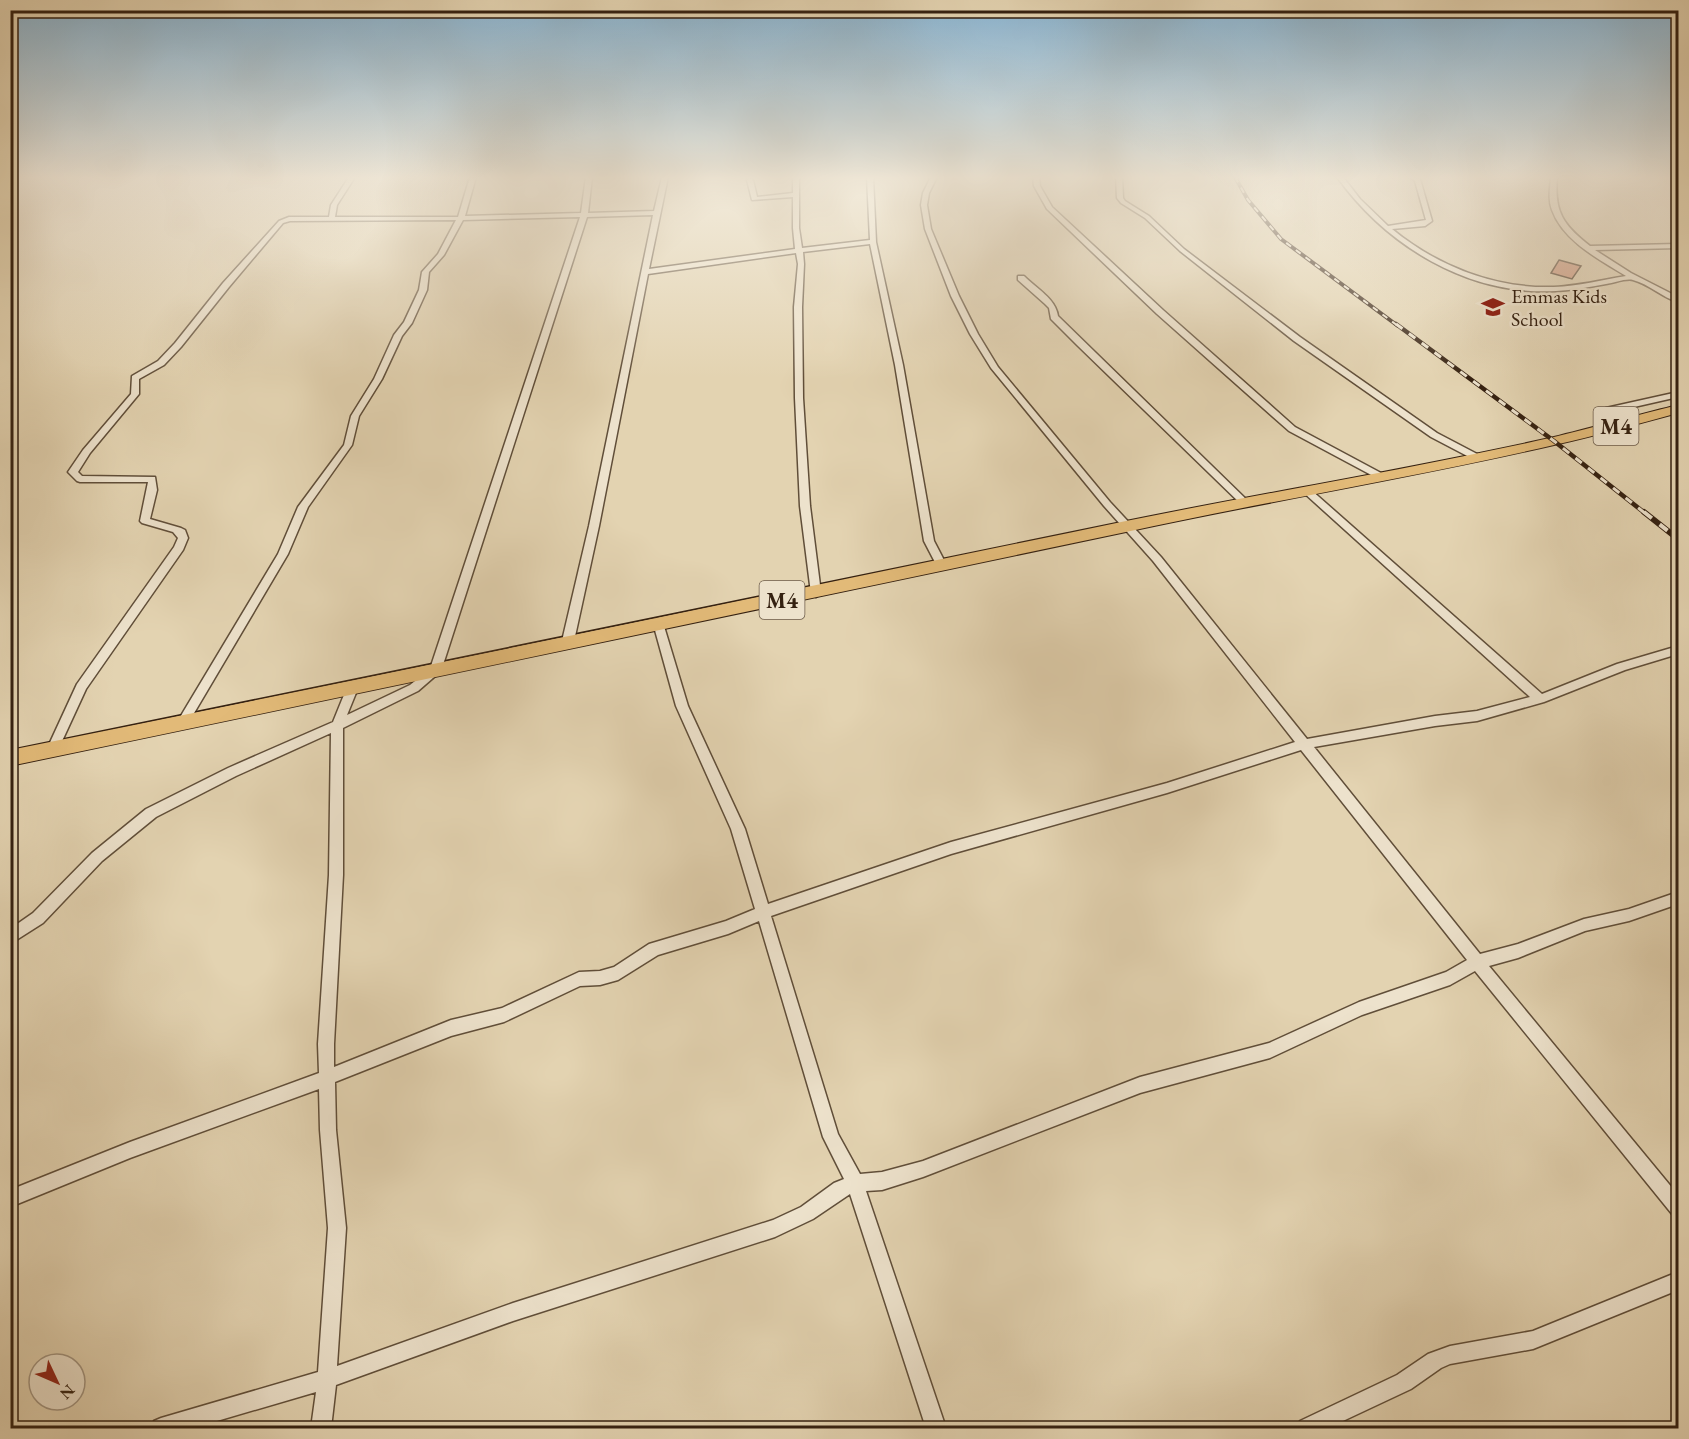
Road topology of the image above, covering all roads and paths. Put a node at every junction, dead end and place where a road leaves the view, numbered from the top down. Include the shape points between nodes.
1 (262, 244) edge
2 (447, 244) edge
3 (575, 244) edge
4 (651, 244) edge
5 (798, 244) edge
6 (853, 244) edge
7 (873, 244) edge
8 (934, 244) edge
9 (1087, 244) edge
10 (1176, 244) edge
11 (1411, 244) edge
12 (1586, 244) edge
13 (1678, 246) edge
14 (1591, 248) junction
15 (799, 250) junction
16 (646, 273) junction
17 (1633, 277) junction
18 (1021, 279) dead end
19 (1678, 300) edge
20 (1678, 394) edge
21 (1678, 409) edge
22 (1610, 428) junction
23 (1476, 457) junction
24 (1378, 475) junction
25 (1307, 490) junction
26 (1246, 504) junction
27 (1128, 526) junction
28 (942, 566) junction
29 (816, 593) junction
30 (658, 623) junction
31 (568, 641) junction
32 (1678, 650) edge
33 (435, 671) junction
34 (352, 688) junction
35 (1540, 699) junction
36 (183, 722) junction
37 (337, 726) junction
38 (1305, 744) junction
39 (53, 749) junction
40 (10, 758) edge
41 (1678, 898) edge
42 (763, 912) junction
43 (10, 938) edge
44 (1477, 962) junction
45 (326, 1078) junction
46 (855, 1183) junction
47 (10, 1199) edge
48 (1678, 1208) edge
49 (1678, 1281) edge
50 (327, 1379) junction
51 (161, 1428) edge
52 (321, 1428) edge
53 (936, 1428) edge
54 (1307, 1428) edge

1 - 39 street via 161,363 135,378 135,394 73,472 80,479 152,479 145,521 177,530 183,538 81,687
2 - 36 street via 426,272 423,290 356,416 348,445 303,507 283,554
3 - 33 street
4 - 16 street
5 - 15 street
6 - 15 street
7 - 28 street via 929,541
8 - 27 street via 955,296 995,368
9 - 24 street via 1292,429
10 - 23 street via 1384,401 1434,435
11 - 17 street via 1456,270 1508,285 1557,289
12 - 14 street
13 - 14 street
14 - 17 street
15 - 16 street
15 - 29 street via 799,398 805,506
16 - 31 street via 591,547
17 - 19 street
18 - 26 street via 1048,302 1061,324
20 - 22 street via 1610,410 1605,416
21 - 22 main road, M4
22 - 23 main road, M4
23 - 24 main road, M4
24 - 25 main road, M4
25 - 26 main road, M4
25 - 35 street
26 - 27 main road, M4
27 - 28 main road, M4
27 - 38 street
28 - 29 main road, M4
29 - 30 main road, M4
30 - 31 main road, M4
30 - 42 street via 682,706 738,829
31 - 33 main road, M4
32 - 35 street via 1621,667
33 - 34 main road, M4
33 - 37 street via 414,688
34 - 36 main road, M4
34 - 37 street
35 - 38 street via 1477,716
36 - 39 main road, M4
37 - 43 street via 151,813 97,857 38,918
37 - 45 street via 336,875
38 - 42 street via 1167,788 951,848
38 - 44 street
39 - 40 main road, M4
41 - 44 street
42 - 45 street via 654,949 618,973 579,979 504,1015 451,1028
42 - 46 street via 831,1137
44 - 46 street via 1450,978 1359,1008 1270,1050 1140,1085 923,1169 882,1181
44 - 48 street
45 - 47 street
45 - 50 street via 337,1228
46 - 50 street via 776,1228 513,1312
46 - 53 street
49 - 54 street via 1533,1340 1442,1358 1404,1382
50 - 51 street
50 - 52 street

